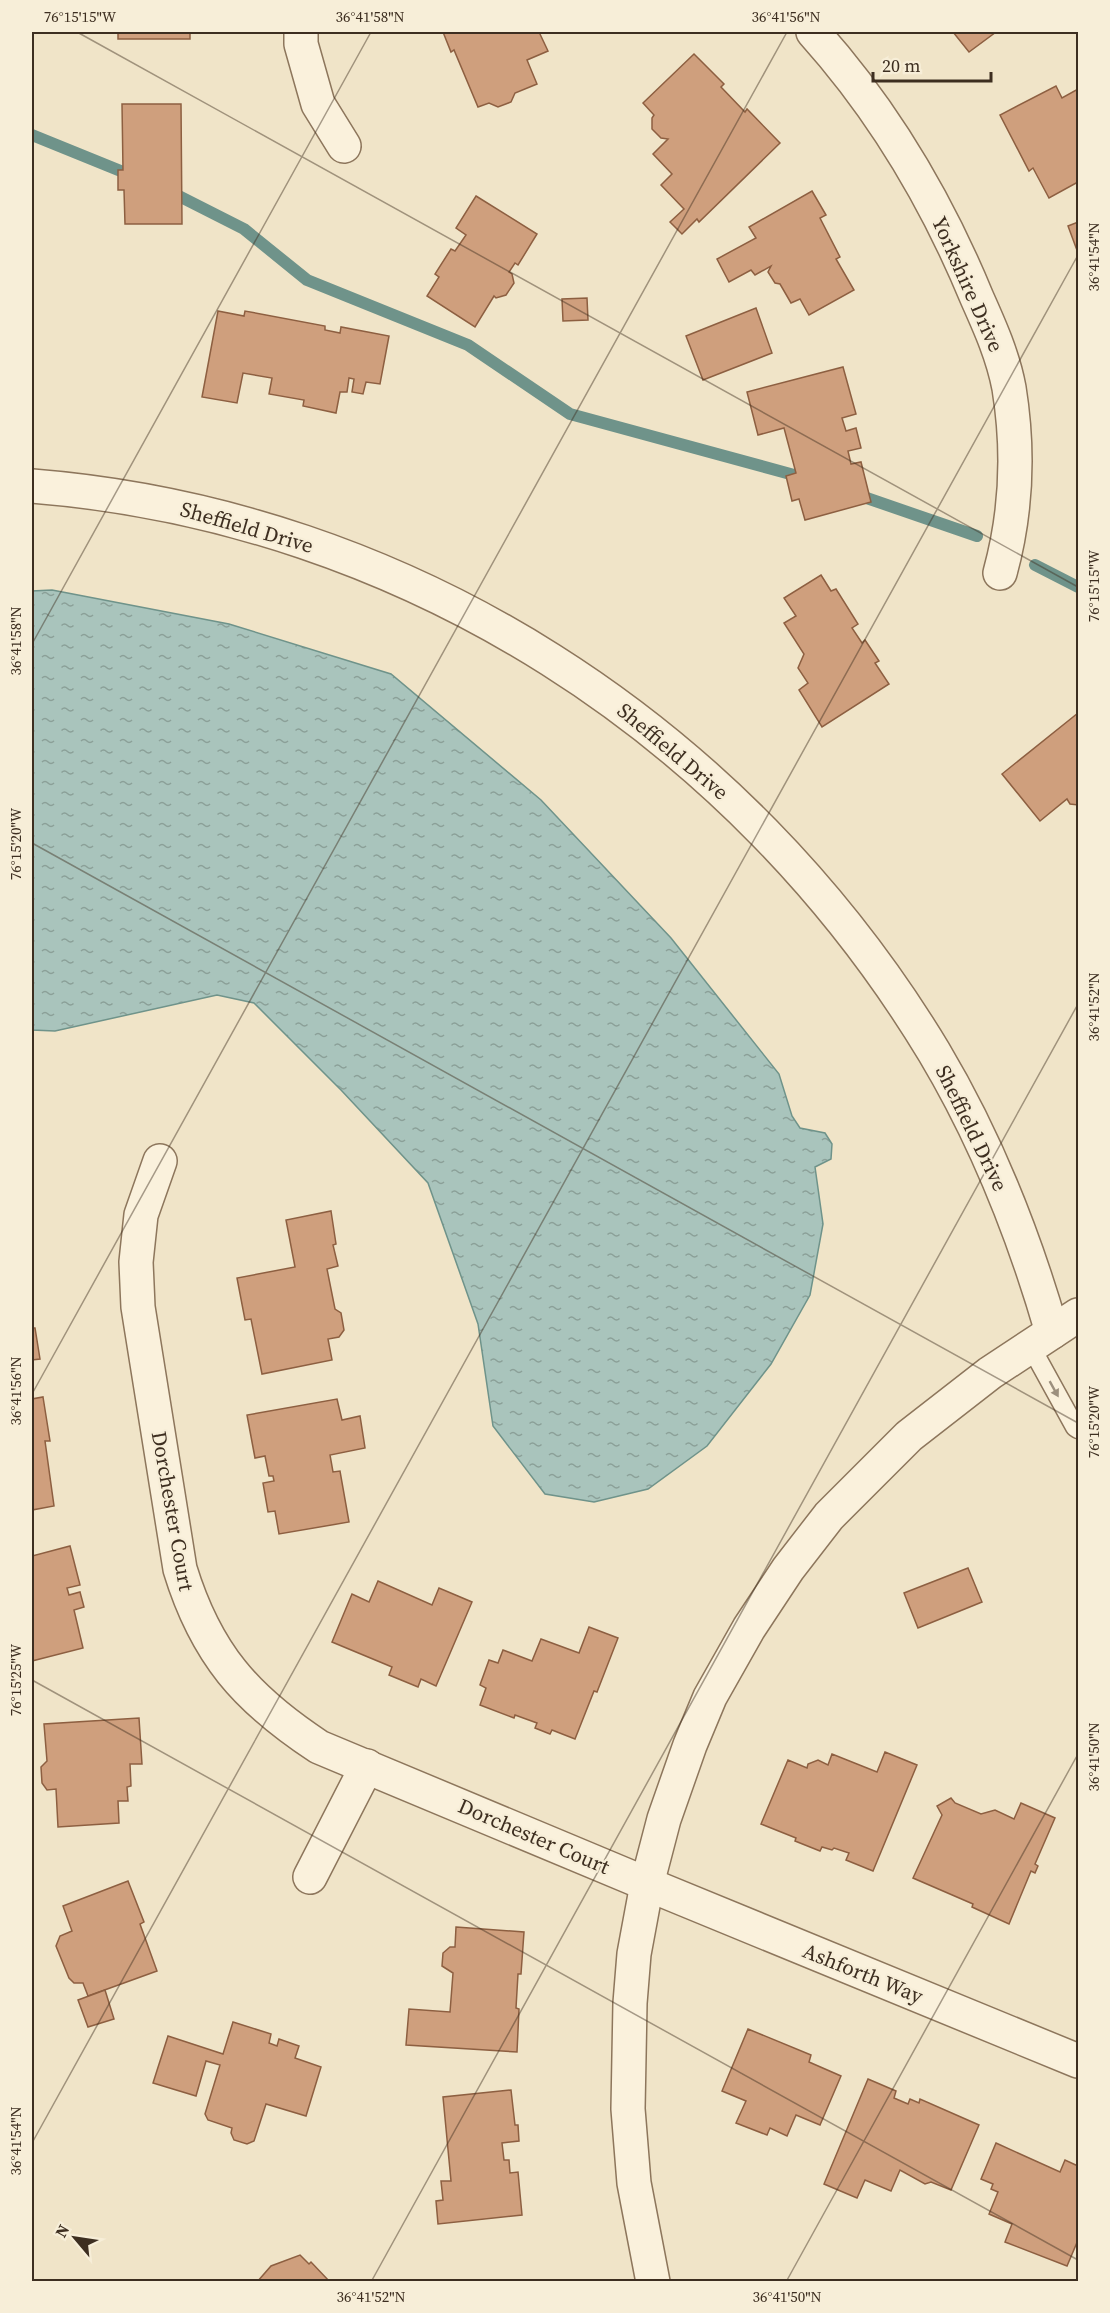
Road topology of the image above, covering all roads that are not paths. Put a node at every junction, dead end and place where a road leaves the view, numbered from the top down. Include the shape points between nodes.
1 (301, 32) edge
2 (813, 32) edge
3 (344, 146) dead end
4 (32, 486) edge
5 (1000, 573) dead end
6 (160, 1161) dead end
7 (1054, 1331) edge
8 (1078, 1429) edge
9 (367, 1766) junction
10 (310, 1877) dead end
11 (647, 1884) junction
12 (1078, 2061) edge
13 (653, 2282) edge

1 - 3 street via 318,104
2 - 5 street, Yorkshire Drive via 897,141 921,181 960,255 998,346 1016,447 1009,540
4 - 7 street, Sheffield Drive via 147,500 271,531 347,557 516,637 611,699 684,756 748,814 813,883 934,1053 976,1129 1010,1205
6 - 9 street, Dorchester Court via 141,1215 136,1262 138,1307 180,1569 190,1602 236,1679 282,1722 319,1747
7 -> 8 lane
7 - 11 street via 990,1373 909,1436 829,1516 788,1569 710,1697 667,1808
9 - 10 street
9 - 11 street, Dorchester Court
11 - 12 street, Ashforth Way
11 - 13 street via 634,1954 628,2109 634,2183

